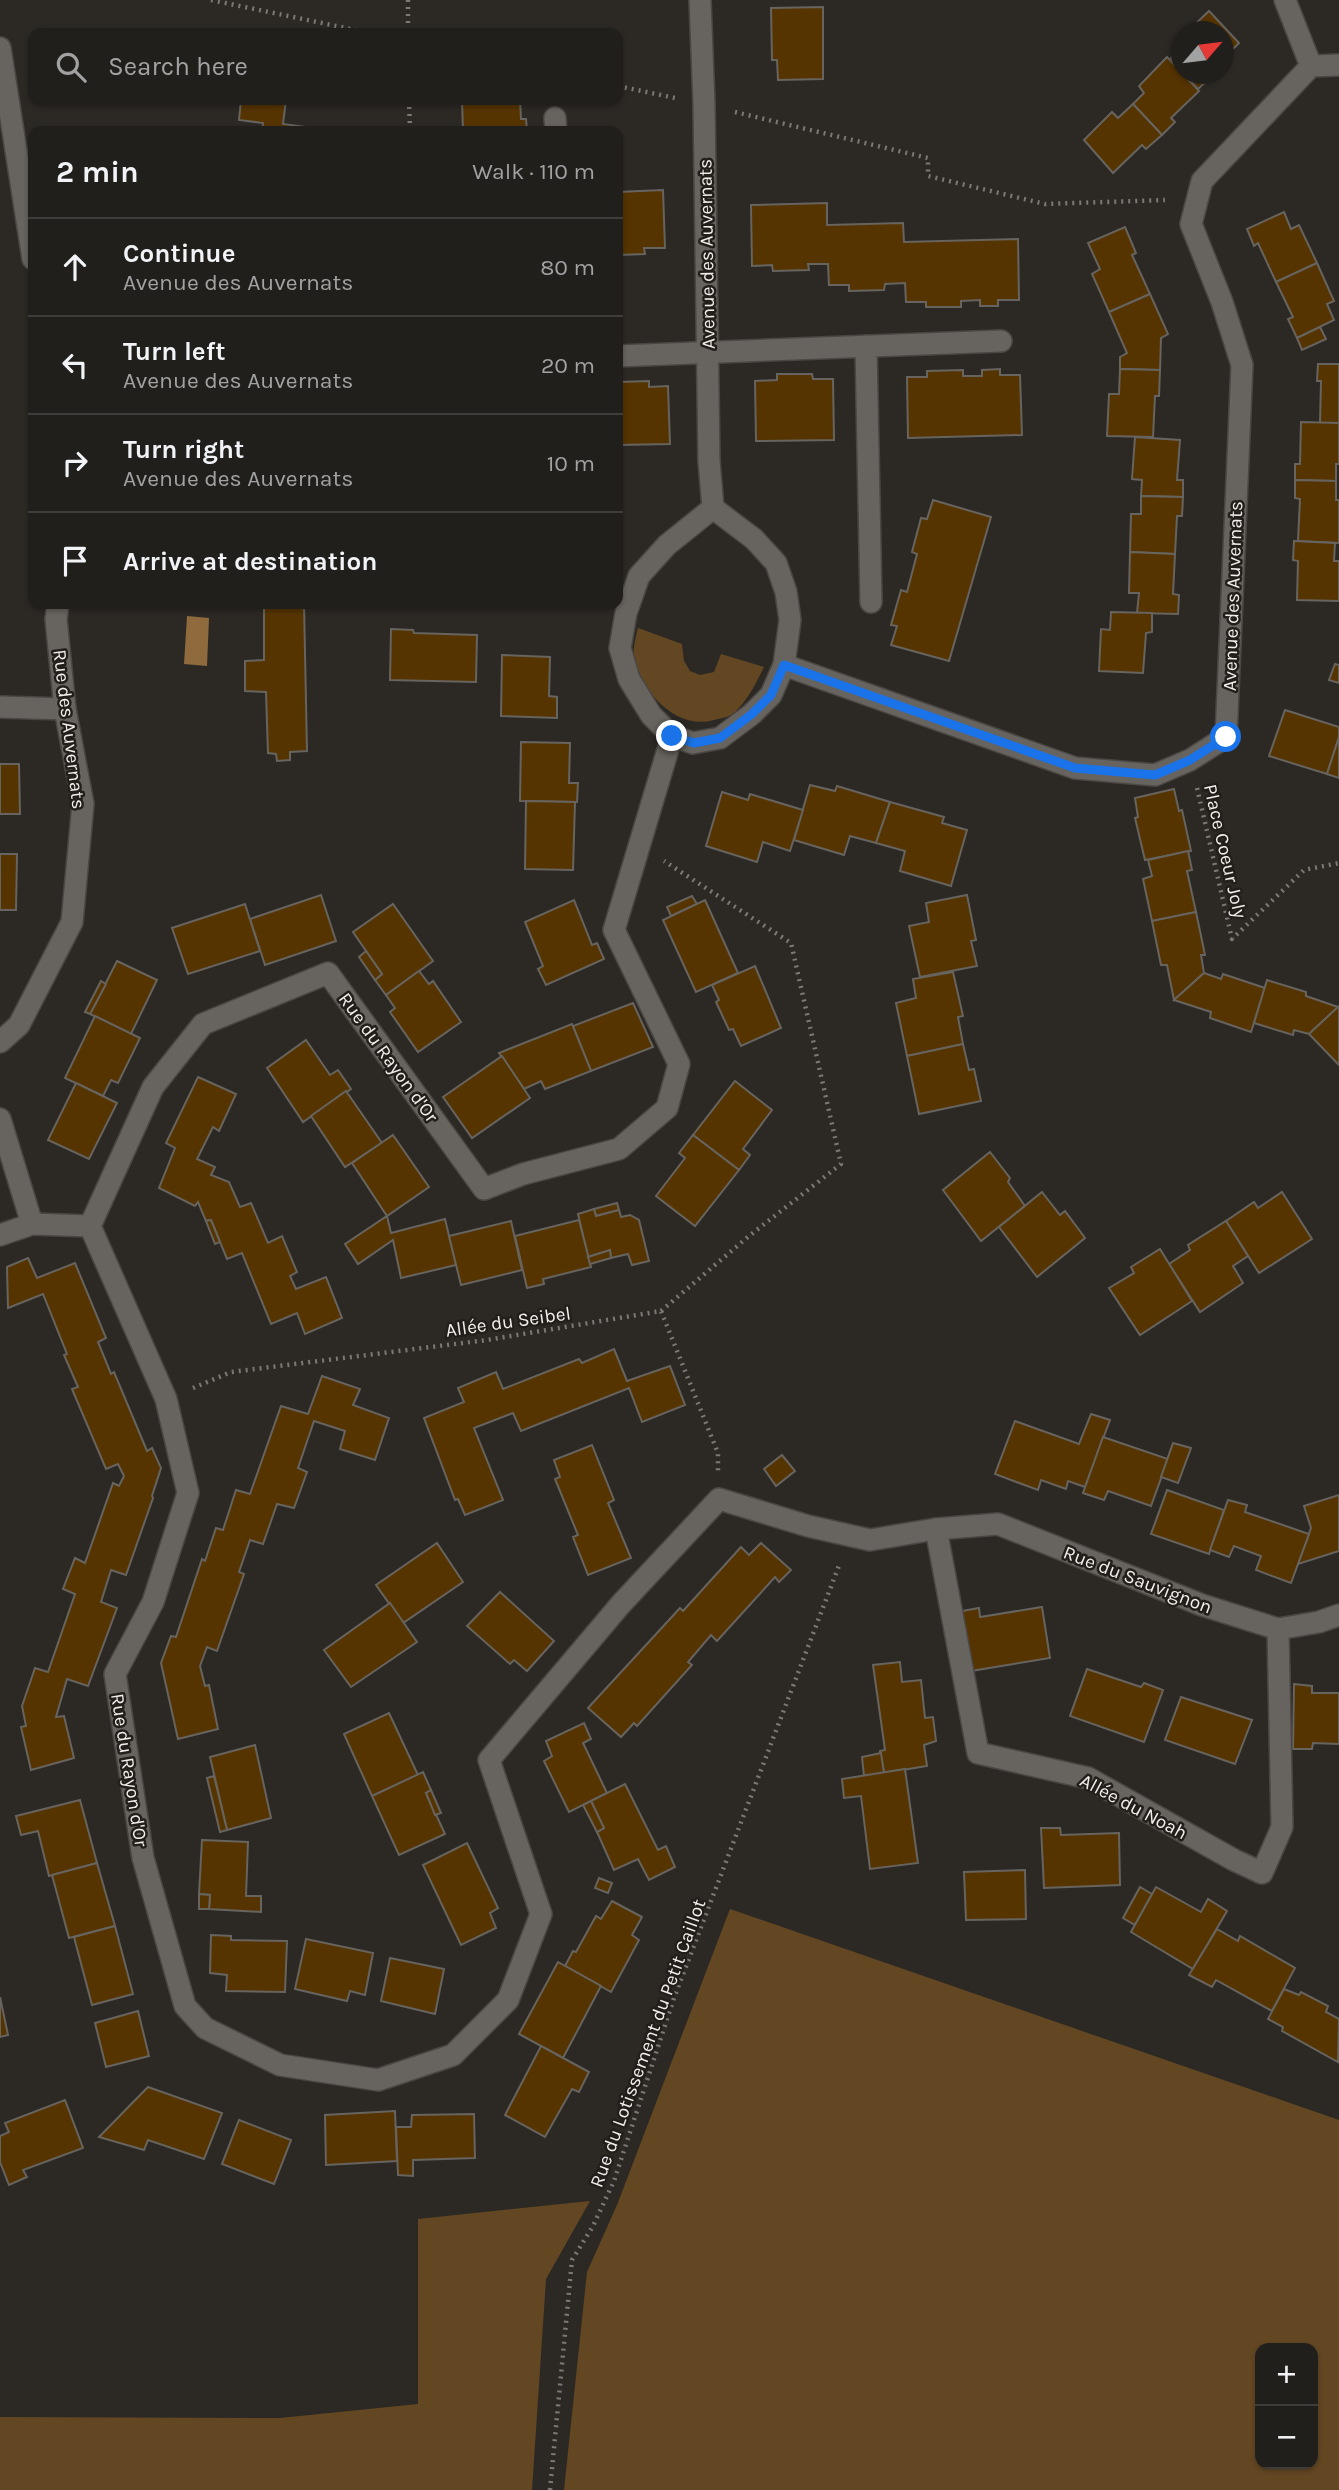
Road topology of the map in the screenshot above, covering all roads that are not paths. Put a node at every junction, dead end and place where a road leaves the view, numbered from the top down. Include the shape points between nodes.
1 (700, 0) edge
2 (1285, 0) edge
3 (0, 48) edge
4 (1339, 65) edge
5 (1311, 66) junction
6 (28, 227) edge
7 (1001, 341) dead end
8 (866, 346) junction
9 (706, 353) junction
10 (623, 356) edge
11 (713, 508) junction
12 (871, 602) dead end
13 (57, 609) edge
14 (784, 665) junction
15 (0, 707) edge
16 (65, 709) junction
17 (672, 736) junction
18 (0, 1042) edge
19 (0, 1119) edge
20 (32, 1224) junction
21 (90, 1226) junction
22 (0, 1235) edge
23 (936, 1529) junction
24 (1339, 1615) edge
25 (1278, 1629) junction

1 - 9 street, Avenue des Auvernats
2 - 5 street
3 - 6 street
4 - 5 street
5 - 14 street, Avenue des Auvernats via 1202,181 1191,224 1242,365 1226,737 1155,775 1075,768
7 - 8 street
8 - 9 street
8 - 12 street
9 - 10 street
9 - 11 street, Avenue des Auvernats
11 - 14 street via 754,539 776,564 790,620
11 - 17 street via 667,545 639,576 626,614 620,648 629,679 650,715
13 - 16 street, Rue des Auvernats
14 - 17 street via 771,695 720,738 694,743
15 - 16 street
16 - 18 street, Rue des Auvernats via 83,804 72,922 19,1025
17 - 21 street, Rue du Rayon d'Or via 614,930 679,1064 667,1108 620,1149 484,1189 328,973 203,1024 153,1087
19 - 20 street
20 - 21 street
20 - 22 street
21 - 23 street, Rue du Rayon d'Or via 166,1399 188,1493 153,1602 115,1674 143,1858 185,2006 205,2028 280,2065 378,2080 453,2055 508,2000 541,1914 489,1760 621,1604 719,1499 870,1540
23 - 25 street, Rue du Sauvignon via 998,1524 1202,1605
23 - 25 street, Allée du Noah via 978,1753 1088,1778 1262,1874 1282,1827
24 - 25 street, Rue du Sauvignon

